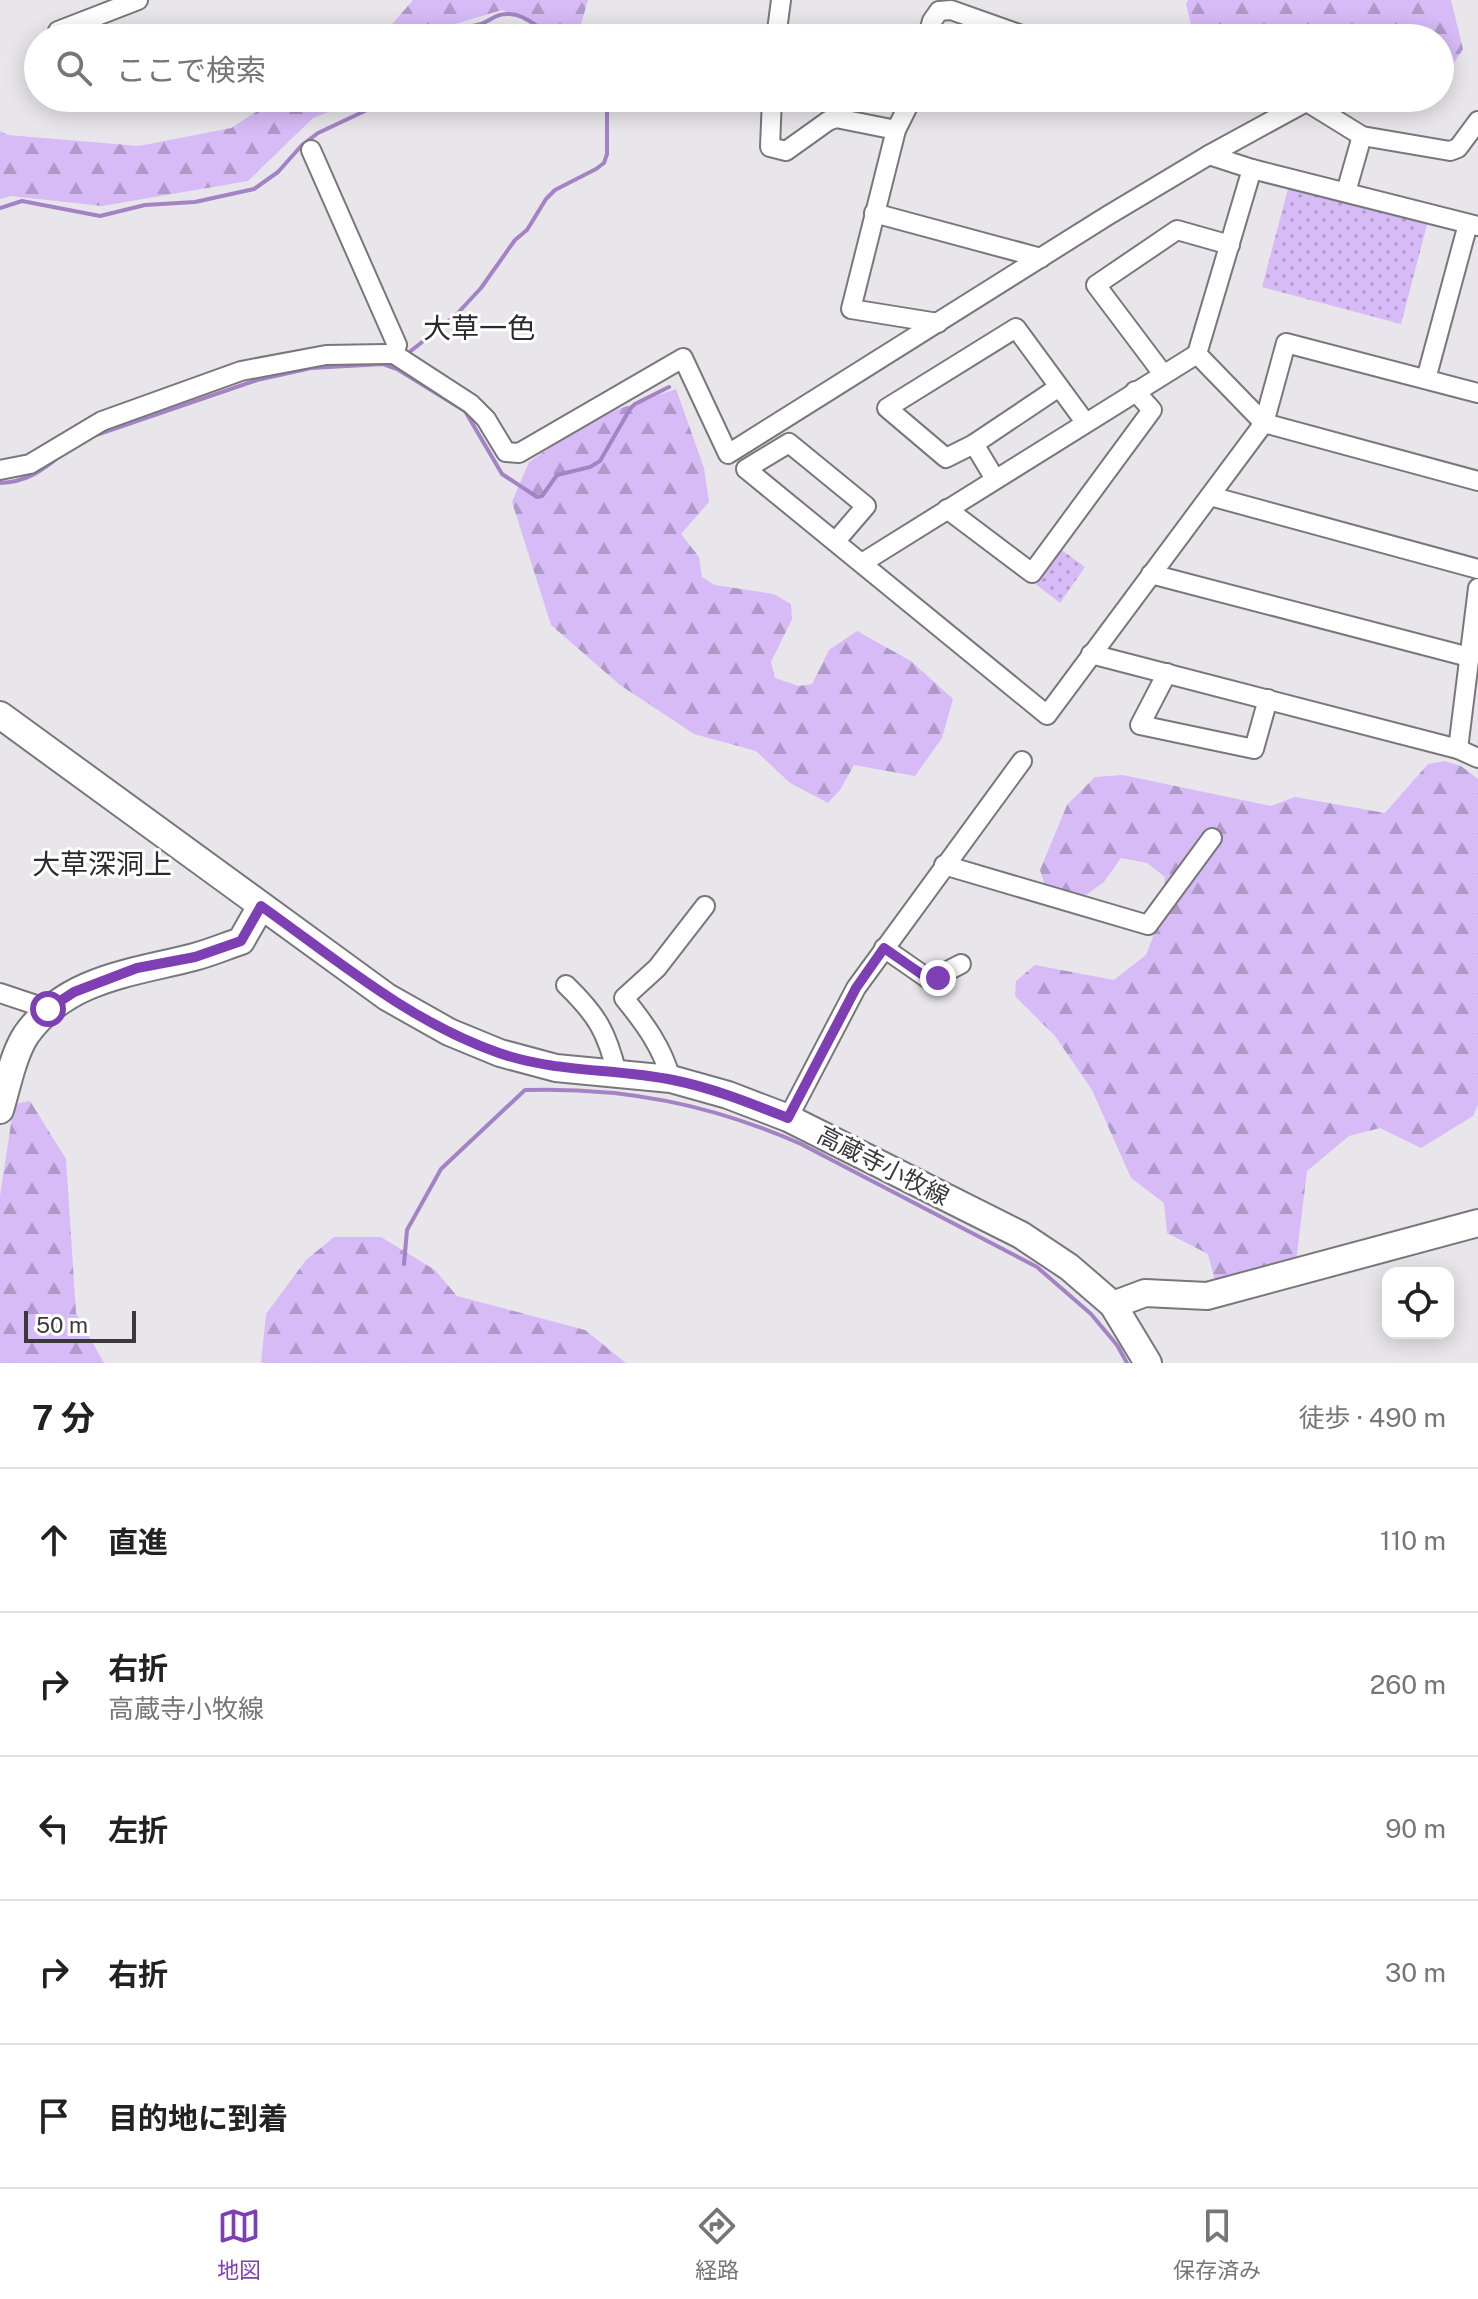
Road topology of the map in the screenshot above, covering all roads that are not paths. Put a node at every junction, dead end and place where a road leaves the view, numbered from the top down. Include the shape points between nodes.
1 (138, 0) edge
2 (781, 0) edge
3 (76, 24) edge
4 (778, 24) edge
5 (931, 24) edge
6 (990, 24) edge
7 (771, 112) edge
8 (905, 112) edge
9 (1287, 112) edge
10 (1323, 112) edge
11 (1478, 121) edge
12 (896, 130) junction
13 (1362, 136) junction
14 (311, 150) dead end
15 (1209, 155) junction
16 (1252, 169) junction
17 (1346, 192) junction
18 (874, 213) junction
19 (1473, 225) edge
20 (1230, 245) junction
21 (1041, 258) junction
22 (938, 323) junction
23 (394, 354) junction
24 (1197, 354) junction
25 (1163, 374) junction
26 (1426, 379) junction
27 (1059, 387) junction
28 (1135, 391) junction
29 (1478, 393) edge
30 (1085, 422) junction
31 (1264, 423) junction
32 (974, 444) junction
33 (0, 470) edge
34 (995, 479) junction
35 (1478, 481) edge
36 (1210, 496) junction
37 (947, 509) junction
38 (835, 542) junction
39 (862, 563) junction
40 (1478, 569) edge
41 (1151, 574) junction
42 (1478, 588) edge
43 (1091, 654) junction
44 (1469, 657) junction
45 (1167, 673) junction
46 (1268, 699) junction
47 (0, 715) edge
48 (1458, 749) junction
49 (1478, 758) edge
50 (1022, 761) dead end
51 (1212, 838) dead end
52 (944, 865) junction
53 (261, 906) junction
54 (705, 906) dead end
55 (884, 948) junction
56 (961, 964) dead end
57 (566, 985) dead end
58 (0, 993) edge
59 (48, 1009) junction
60 (617, 1074) junction
61 (671, 1079) junction
62 (0, 1110) edge
63 (788, 1118) junction
64 (1478, 1223) edge
65 (1113, 1305) junction
66 (1148, 1363) edge

1 - 3 street
2 - 4 street
5 - 6 street via 939,11 951,10
7 - 12 street via 770,147 786,151 836,118
8 - 12 street
9 - 15 street
10 - 13 street
11 - 13 street via 1450,151
12 - 18 street
13 - 17 street
14 - 23 street via 397,345
15 - 16 street
15 - 21 street
16 - 17 street
16 - 20 street
17 - 19 street
18 - 21 street
18 - 22 street via 851,309
19 - 26 street
20 - 24 street
20 - 25 street via 1177,230 1096,285
21 - 22 street
22 - 23 street via 728,454 683,358 519,453 506,452 471,404
23 - 33 street via 326,355 241,371 102,421 30,464
24 - 25 street
24 - 31 street
25 - 28 street
26 - 29 street
26 - 31 street via 1286,343
27 - 30 street
27 - 32 street
27 - 32 street via 1016,328 887,408 946,458
28 - 30 street
28 - 37 street via 1152,410 1032,573
30 - 34 street
31 - 35 street
31 - 36 street
32 - 34 street
34 - 37 street
36 - 40 street
36 - 41 street
37 - 39 street
38 - 38 street via 866,506 789,443 746,469
38 - 39 street
39 - 43 street via 1047,715
41 - 43 street
41 - 44 street
42 - 44 street
43 - 45 street
44 - 48 street
45 - 46 street
45 - 46 street via 1140,725 1254,749
46 - 48 street
47 - 53 main road, 高蔵寺小牧線
48 - 49 street
50 - 52 street
51 - 52 street via 1148,925
52 - 55 street
53 - 59 main road via 241,941 137,968 74,992
53 - 60 main road, 高蔵寺小牧線 via 387,997 449,1032 556,1068
54 - 61 street via 657,968 624,998 665,1057
55 - 56 street via 930,980
55 - 63 street via 856,988
57 - 60 street via 609,1038
58 - 59 street
59 - 62 main road via 25,1037
60 - 61 main road, 高蔵寺小牧線
61 - 63 main road, 高蔵寺小牧線
63 - 65 main road, 高蔵寺小牧線 via 1021,1235
64 - 65 main road via 1207,1296 1145,1293
65 - 66 main road, 高蔵寺小牧線

